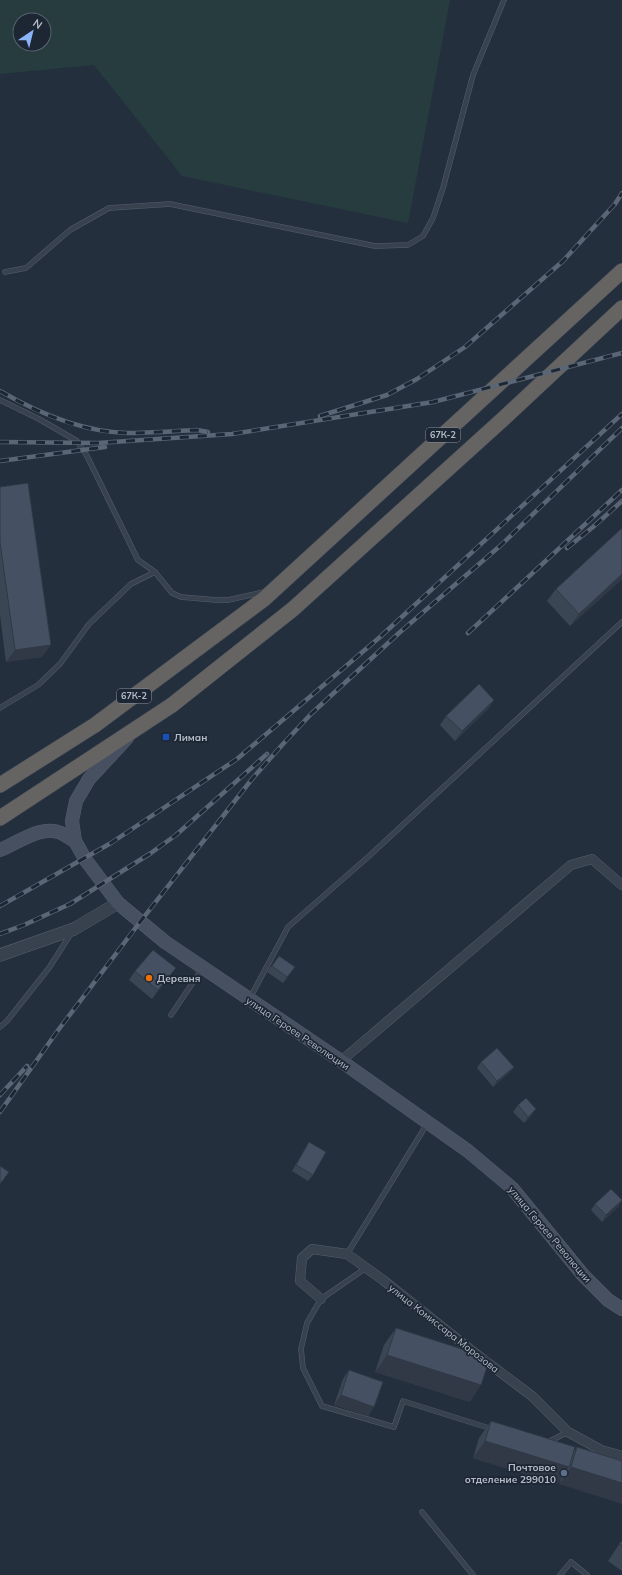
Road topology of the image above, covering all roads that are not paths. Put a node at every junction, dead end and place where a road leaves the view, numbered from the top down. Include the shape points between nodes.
1 (504, 0) edge
2 (622, 271) edge
3 (5, 272) dead end
4 (622, 308) edge
5 (0, 400) edge
6 (155, 572) junction
7 (274, 590) junction
8 (622, 622) edge
9 (0, 708) edge
10 (133, 732) junction
11 (0, 785) edge
12 (0, 818) edge
13 (74, 841) junction
14 (0, 850) edge
15 (622, 885) edge
16 (118, 903) junction
17 (74, 929) junction
18 (0, 955) edge
19 (203, 968) junction
20 (249, 999) junction
21 (171, 1015) dead end
22 (0, 1027) edge
23 (341, 1062) junction
24 (427, 1123) junction
25 (347, 1254) junction
26 (366, 1268) junction
27 (321, 1299) junction
28 (622, 1309) edge
29 (498, 1431) edge
30 (568, 1432) junction
31 (543, 1445) edge
32 (622, 1456) edge
33 (422, 1512) dead end
34 (473, 1575) edge
35 (560, 1575) edge
36 (587, 1575) edge

1 - 3 lane via 473,75 433,218 423,236 408,246 375,246 170,204 109,208 70,230 26,268
2 - 7 highway, 67К-2
4 - 10 highway, 67К-2 via 293,610 172,705
5 - 6 lane via 77,442 87,456 138,560
6 - 7 lane via 172,593 182,597 228,600
6 - 9 lane via 131,584 89,624 60,664 38,685
7 - 11 highway, 67К-2 via 95,725
8 - 20 lane via 368,857 288,927
10 - 12 highway, 67К-2
10 - 13 main road, улица Героев Революции via 89,779 76,801 72,820
13 - 14 main road via 60,832 48,830
13 - 16 main road, улица Героев Революции
15 - 23 street via 592,860 571,865
16 - 17 street
16 - 19 main road, улица Героев Революции via 164,942
17 - 18 street
17 - 22 lane via 49,968
19 - 20 main road, улица Героев Революции
19 - 21 lane
20 - 23 main road, улица Героев Революции
23 - 24 main road, улица Героев Революции
24 - 25 lane
24 - 28 main road, улица Героев Революции via 468,1151 512,1188 583,1275 608,1300
25 - 26 street, улица Комиссара Морозова
25 - 27 street, улица Комиссара Морозова via 312,1249 302,1258 300,1281
26 - 27 lane
26 - 30 street, улица Комиссара Морозова via 532,1396
27 - 29 lane via 307,1323 301,1349 303,1368 322,1406 394,1427 403,1401
30 - 31 lane
30 - 32 street, улица Комиссара Морозова via 601,1450
33 - 34 lane
35 - 36 lane via 571,1562

